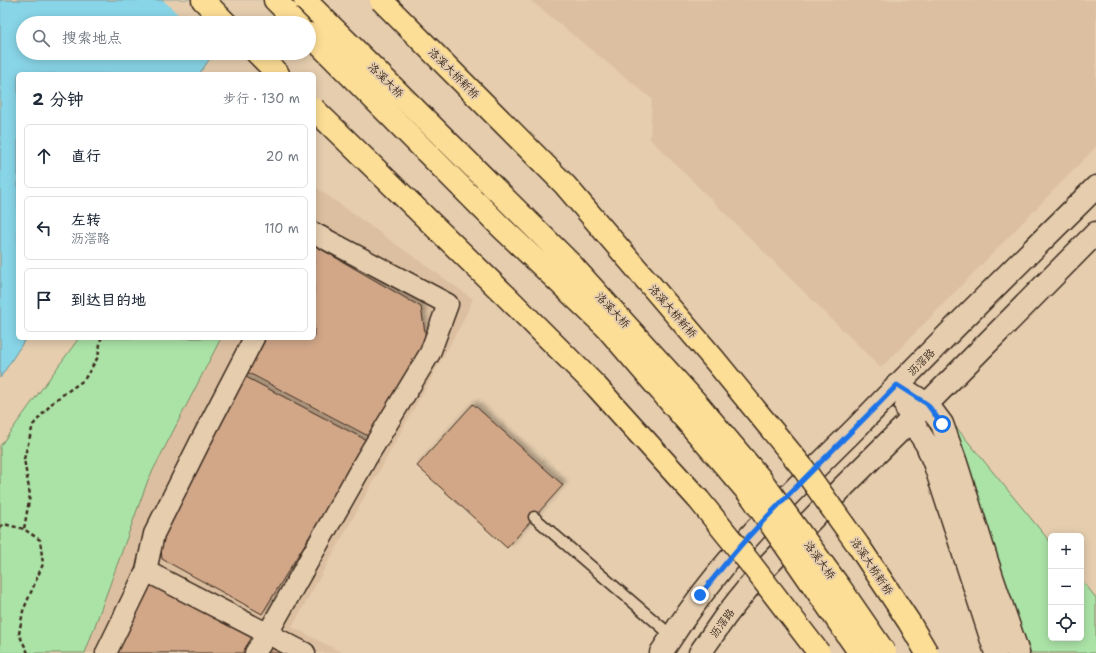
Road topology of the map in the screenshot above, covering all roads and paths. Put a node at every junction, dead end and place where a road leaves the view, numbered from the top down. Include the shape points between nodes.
1 (203, 0) edge
2 (275, 0) edge
3 (304, 0) edge
4 (381, 0) edge
5 (219, 16) edge
6 (291, 16) edge
7 (316, 41) edge
8 (264, 60) edge
9 (276, 72) edge
10 (316, 111) edge
11 (1096, 187) edge
12 (316, 233) edge
13 (1096, 233) edge
14 (101, 340) edge
15 (253, 340) edge
16 (897, 385) junction
17 (927, 404) junction
18 (911, 420) junction
19 (534, 517) dead end
20 (0, 527) edge
21 (24, 529) junction
22 (146, 571) junction
23 (268, 633) junction
24 (667, 645) edge
25 (28, 653) edge
26 (106, 653) edge
27 (255, 653) edge
28 (305, 653) edge
29 (700, 653) edge
30 (819, 653) edge
31 (860, 653) edge
32 (885, 653) edge
33 (927, 653) edge
34 (996, 653) edge
35 (1018, 653) edge

1 - 5 highway
2 - 6 highway
3 - 32 highway, 洛溪大桥, bridge via 569,262 702,408 759,477
4 - 33 highway, 洛溪大桥新桥, bridge via 565,185 713,358 803,468 871,564
7 - 31 highway, 洛溪大桥, bridge via 501,227 606,327 752,497
8 - 9 highway
10 - 30 highway, bridge via 596,386 699,500
11 - 16 main road, 沥滘路
12 - 23 street via 448,304 430,353 366,459
13 - 17 main road, 沥滘路
14 - 21 path via 98,357 84,380 54,401 33,425 24,459 30,495
15 - 22 street via 154,534
16 - 17 main road
16 - 18 main road
16 - 24 main road, 沥滘路 via 749,537 700,595
17 - 18 main road, 沥滘路
17 - 35 main road via 942,424
18 - 29 main road, 沥滘路 via 770,563 738,600
18 - 34 main road via 927,445 935,465
19 - 24 lane
20 - 21 path via 4,524
21 - 25 path via 40,540 43,564 23,611 19,634
22 - 23 street
22 - 26 street
23 - 27 street
23 - 28 street

